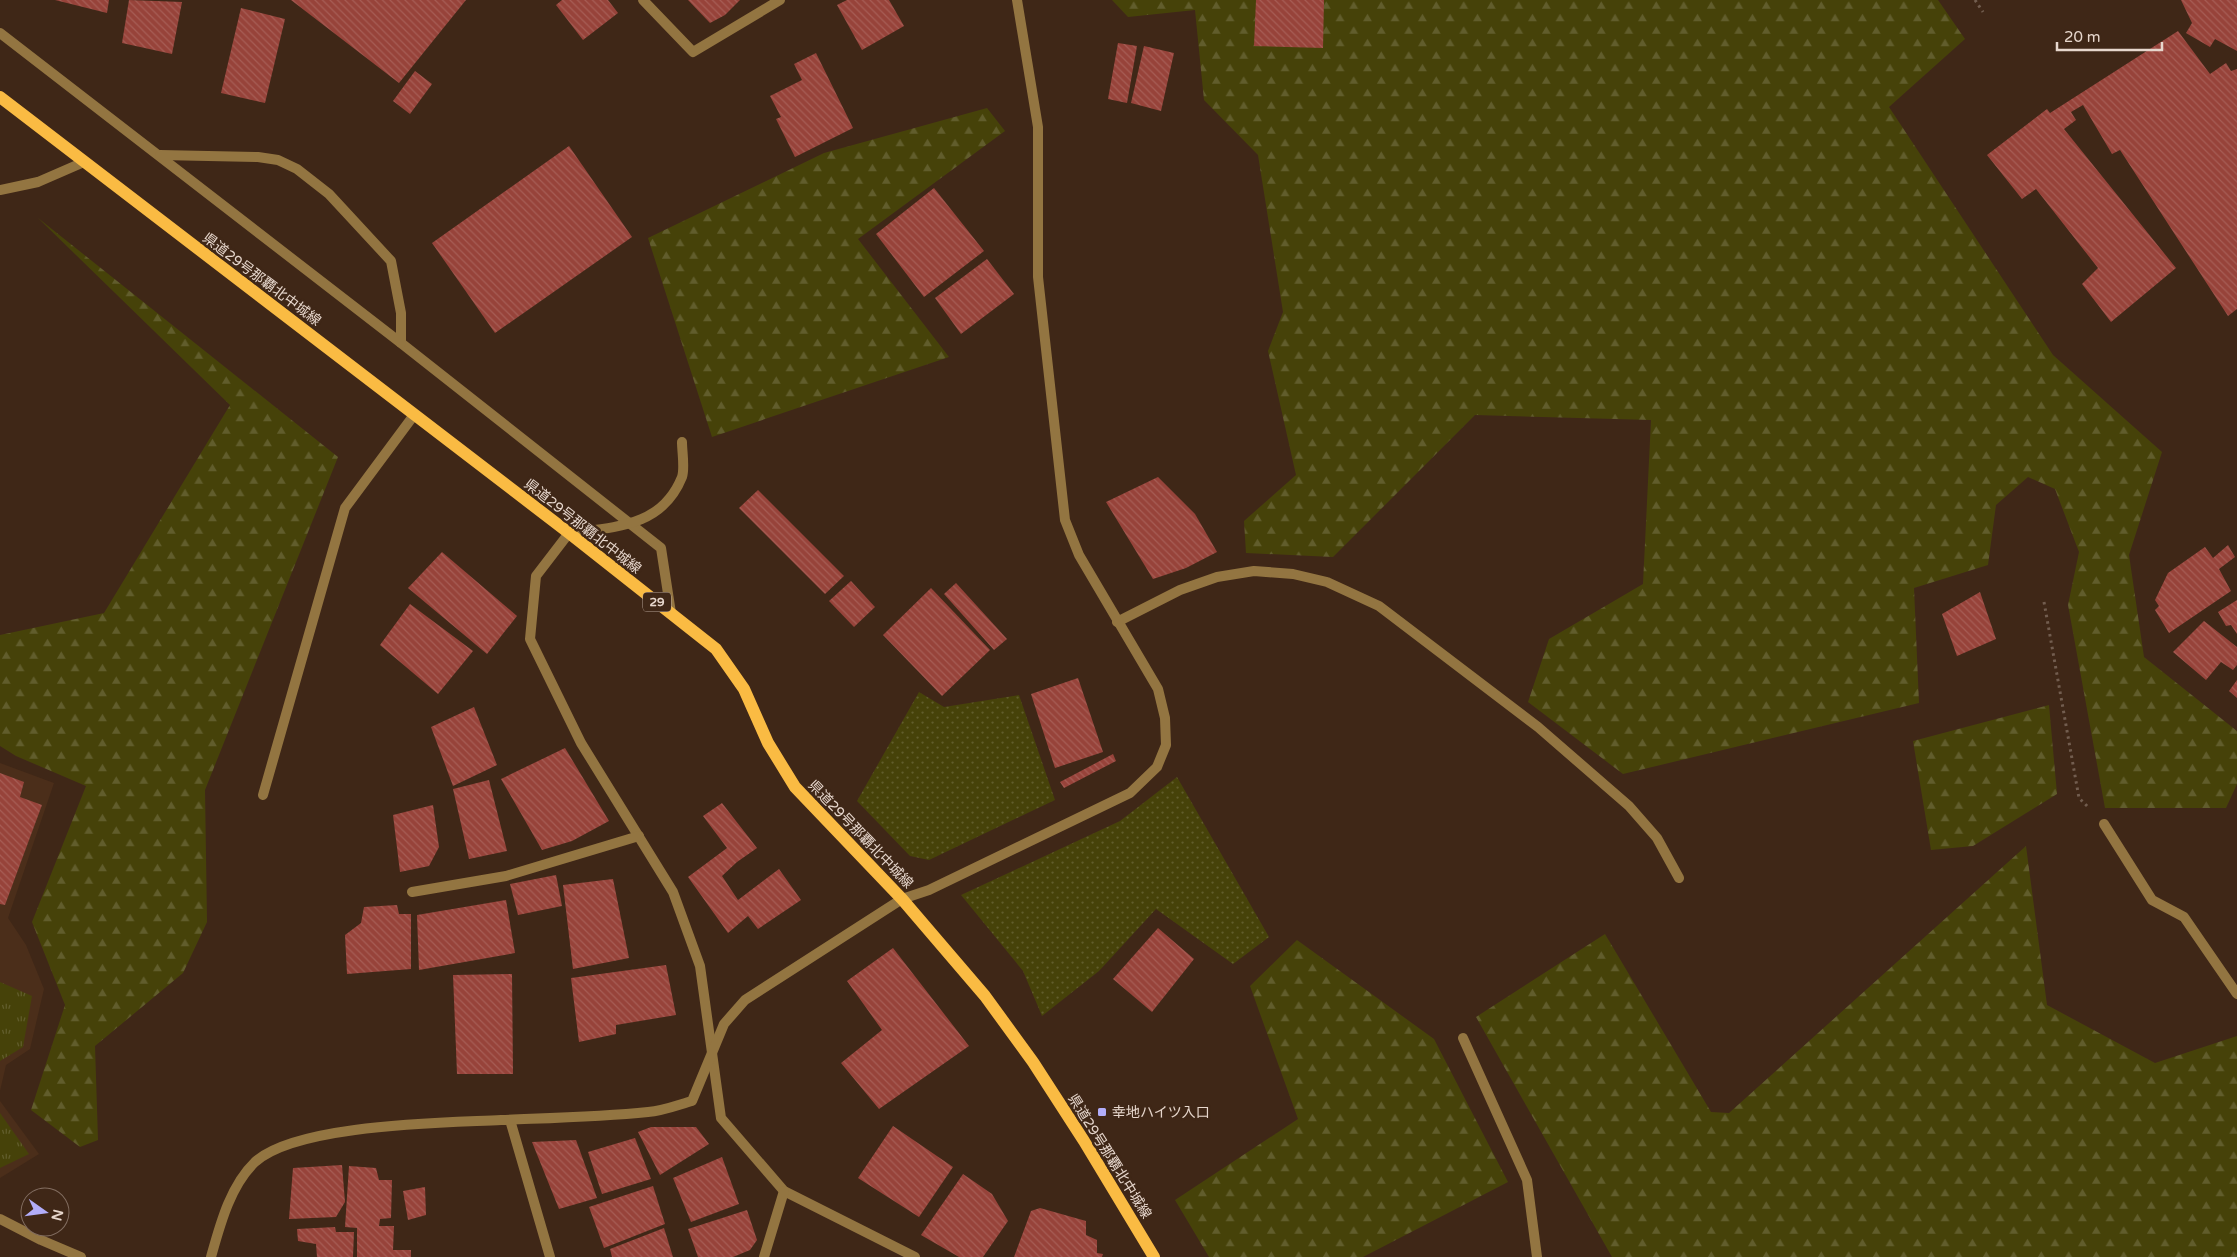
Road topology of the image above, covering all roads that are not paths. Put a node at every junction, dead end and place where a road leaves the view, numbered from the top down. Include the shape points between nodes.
1 (643, 0) edge
2 (780, 0) edge
3 (1017, 0) edge
4 (0, 33) edge
5 (0, 97) edge
6 (160, 155) junction
7 (84, 162) junction
8 (0, 190) edge
9 (401, 343) junction
10 (414, 415) junction
11 (682, 442) dead end
12 (632, 524) junction
13 (569, 534) junction
14 (671, 613) junction
15 (1117, 622) junction
16 (263, 795) dead end
17 (2104, 824) road end
18 (639, 836) junction
19 (1678, 878) dead end
20 (412, 892) dead end
21 (902, 899) junction
22 (2237, 994) edge
23 (1463, 1038) dead end
24 (713, 1052) junction
25 (510, 1120) junction
26 (784, 1191) junction
27 (0, 1219) edge
28 (81, 1257) edge
29 (211, 1257) edge
30 (550, 1257) edge
31 (764, 1257) edge
32 (915, 1257) edge
33 (1154, 1257) edge
34 (1537, 1257) edge

1 - 2 street via 693,52
3 - 15 street via 1038,127 1038,277 1065,520 1079,556
4 - 6 street
5 - 7 main road, 県道29号那覇北中城線 / 29
6 - 9 street
6 - 9 street via 258,157 278,160 297,168 329,194 391,261 401,313
7 - 8 street via 38,182
7 - 10 main road, 県道29号那覇北中城線 / 29
9 - 12 street
10 - 13 main road, 県道29号那覇北中城線 / 29
10 - 16 street via 345,508
11 - 12 street via 683,476 665,506
12 - 13 street
12 - 14 street via 661,548
13 - 14 main road, 県道29号那覇北中城線 / 29
13 - 18 street via 536,576 530,638 582,743
14 - 21 main road, 県道29号那覇北中城線 / 29 via 716,649 744,689 768,743 795,787
15 - 19 street via 1180,590 1217,578 1254,571 1293,574 1327,582 1378,606 1538,727 1629,806 1657,838
15 - 21 street via 1158,690 1165,718 1166,745 1157,767 1130,793 929,890
17 - 22 street via 2152,900 2184,917
18 - 20 street via 506,876
18 - 24 street via 673,892 700,966
21 - 24 street via 744,1000 724,1024
21 - 33 main road, 県道29号那覇北中城線 / 29 via 985,996 1033,1062
23 - 34 street via 1527,1180
24 - 25 street via 692,1101 651,1112
24 - 26 street via 721,1118
25 - 29 street via 399,1125 313,1137 284,1145 256,1161 241,1179 229,1201
25 - 30 street
26 - 31 street
26 - 32 street
27 - 28 street

